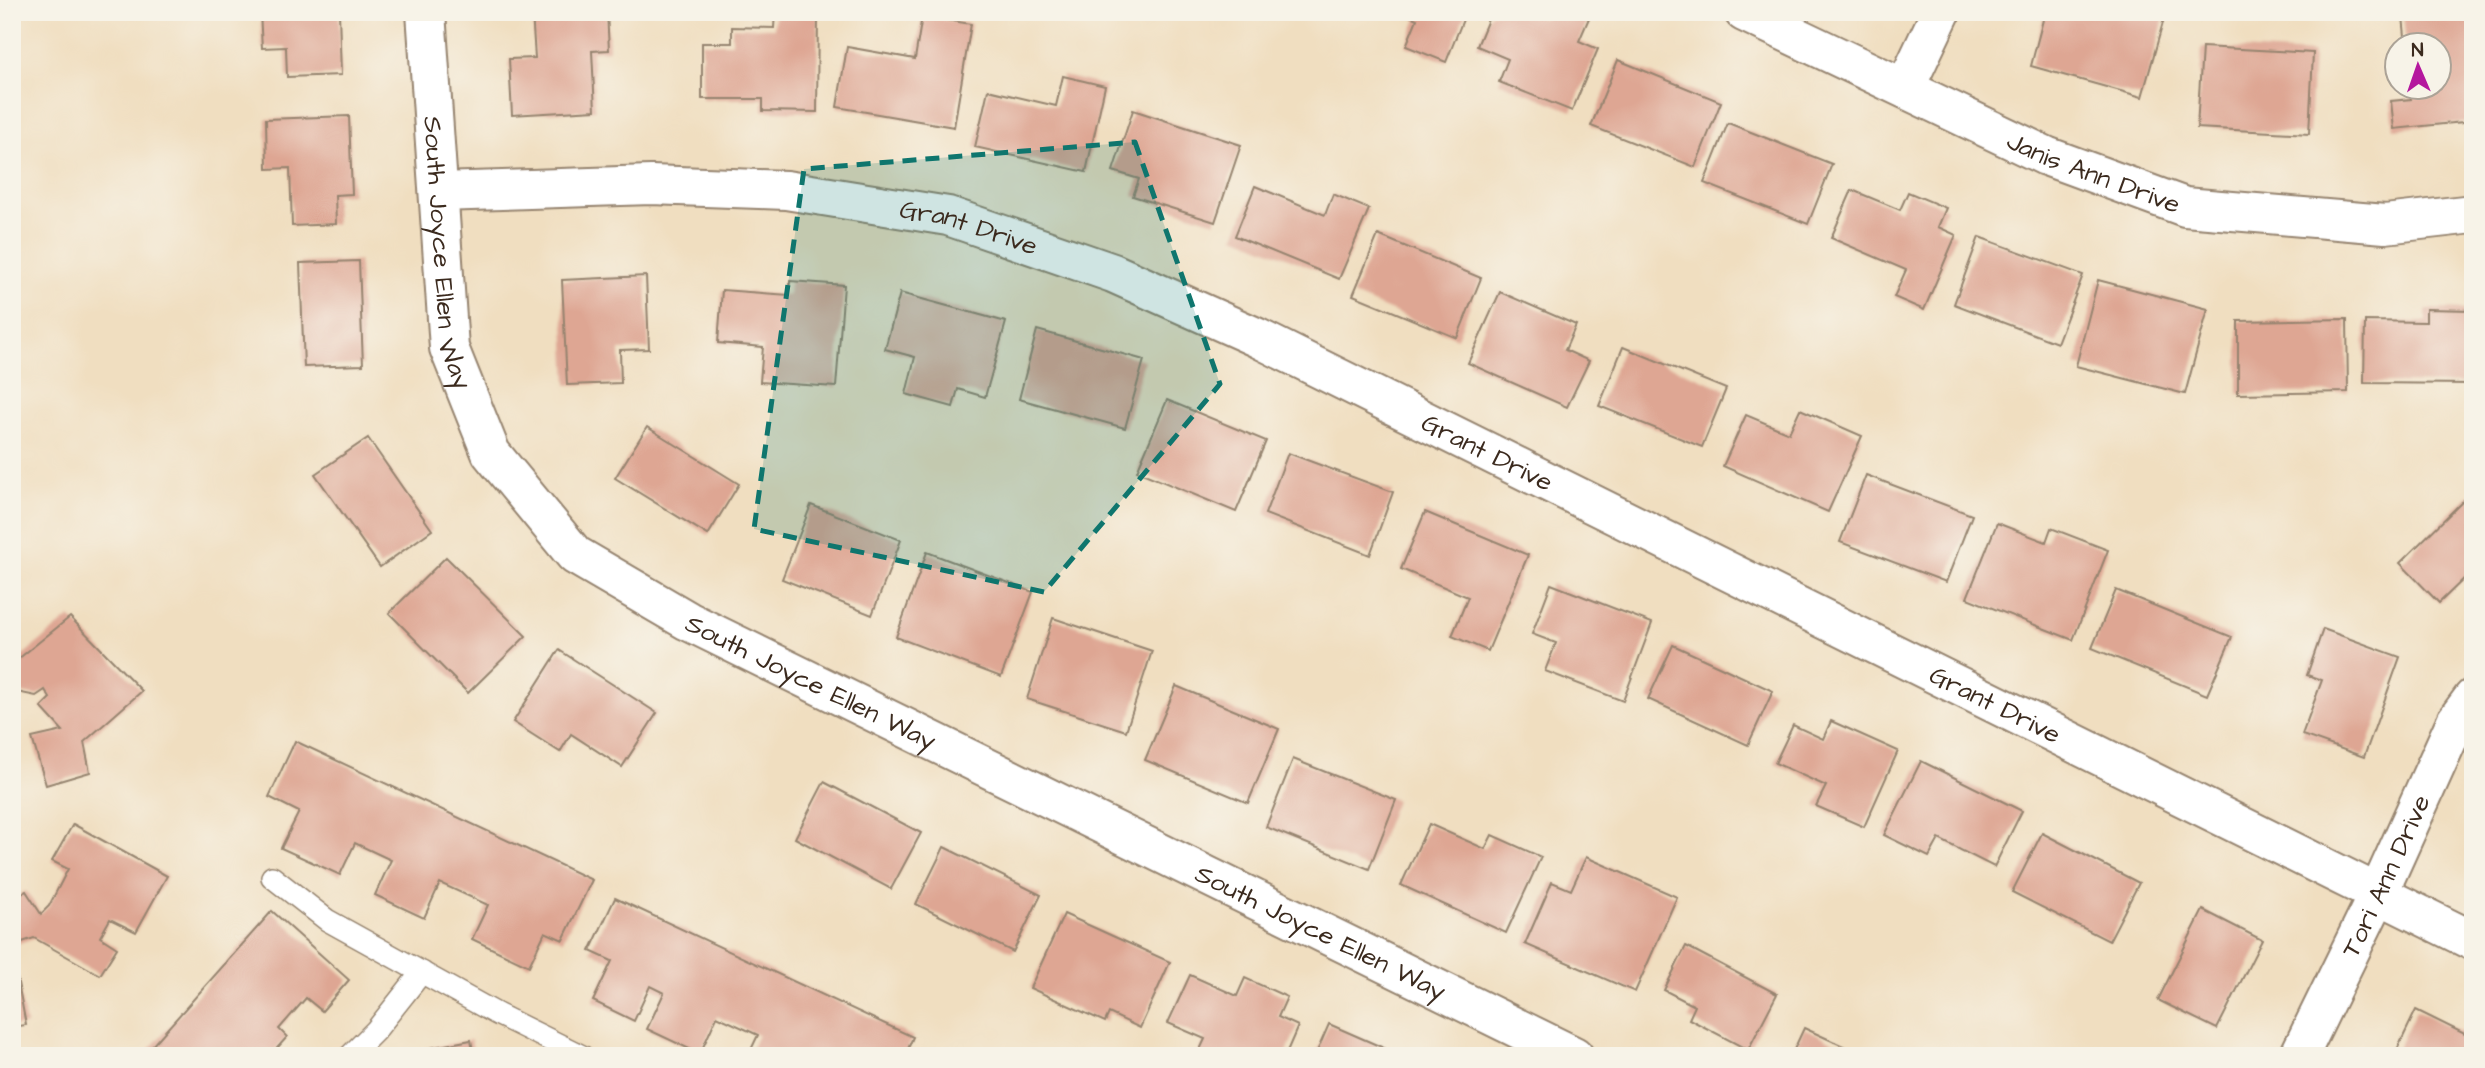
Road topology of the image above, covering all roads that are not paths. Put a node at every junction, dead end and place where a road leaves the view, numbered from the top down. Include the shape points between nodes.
1 (426, 12) edge
2 (1744, 12) edge
3 (1941, 12) edge
4 (1905, 88) junction
5 (439, 192) junction
6 (2473, 214) edge
7 (2473, 698) edge
8 (272, 877) dead end
9 (2378, 894) junction
10 (2473, 941) edge
11 (422, 972) junction
12 (351, 1056) edge
13 (582, 1056) edge
14 (1574, 1056) edge
15 (2299, 1056) edge

1 - 5 street, South Joyce Ellen Way
2 - 4 street, Janis Ann Drive
3 - 4 street
4 - 6 street, Janis Ann Drive via 2046,156 2185,207 2385,224
5 - 9 street, Grant Drive via 651,185 786,190 948,216 1113,273 1258,338
5 - 14 street, South Joyce Ellen Way via 449,348 491,453 575,555 688,621
7 - 9 street, Tori Ann Drive via 2456,721
8 - 11 lane via 327,920
9 - 10 street, Grant Drive
9 - 15 street, Tori Ann Drive
11 - 12 lane
11 - 13 lane

